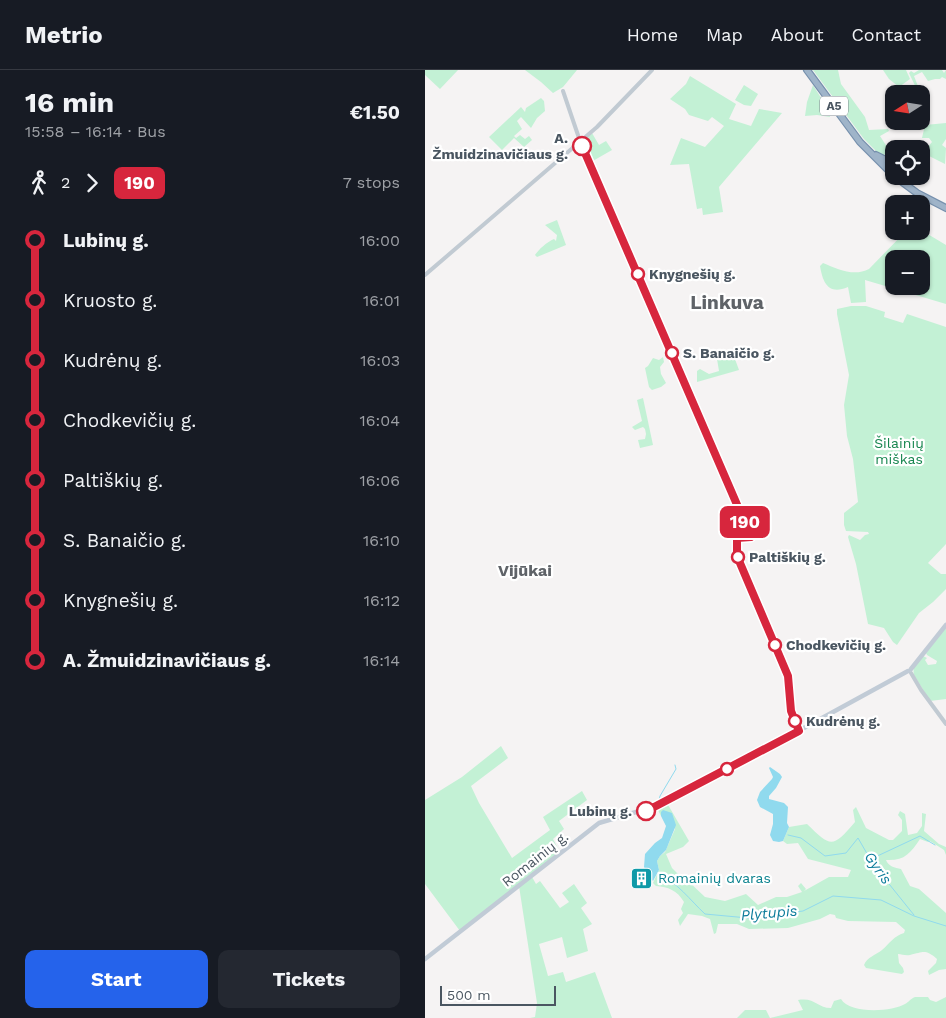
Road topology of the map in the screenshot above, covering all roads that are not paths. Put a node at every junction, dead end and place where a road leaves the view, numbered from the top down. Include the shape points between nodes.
1 (652, 70) edge
2 (809, 70) edge
3 (563, 90) dead end
4 (581, 141) junction
5 (885, 161) edge
6 (885, 174) edge
7 (907, 185) edge
8 (911, 185) edge
9 (946, 207) edge
10 (425, 275) edge
11 (946, 625) edge
12 (910, 671) junction
13 (946, 724) edge
14 (799, 731) junction
15 (425, 959) edge

1 - 4 street
2 - 5 highway, A5 via 856,132
2 - 6 highway, A5 via 860,142 881,165 882,174
3 - 4 street
4 - 10 street
4 - 14 street via 751,537 737,538 739,560 788,676 791,711
7 - 9 highway
8 - 9 highway
11 - 12 main road, Romainių g.
12 - 13 street
12 - 14 main road, Romainių g.
14 - 15 main road, Romainių g. via 653,808 598,824

